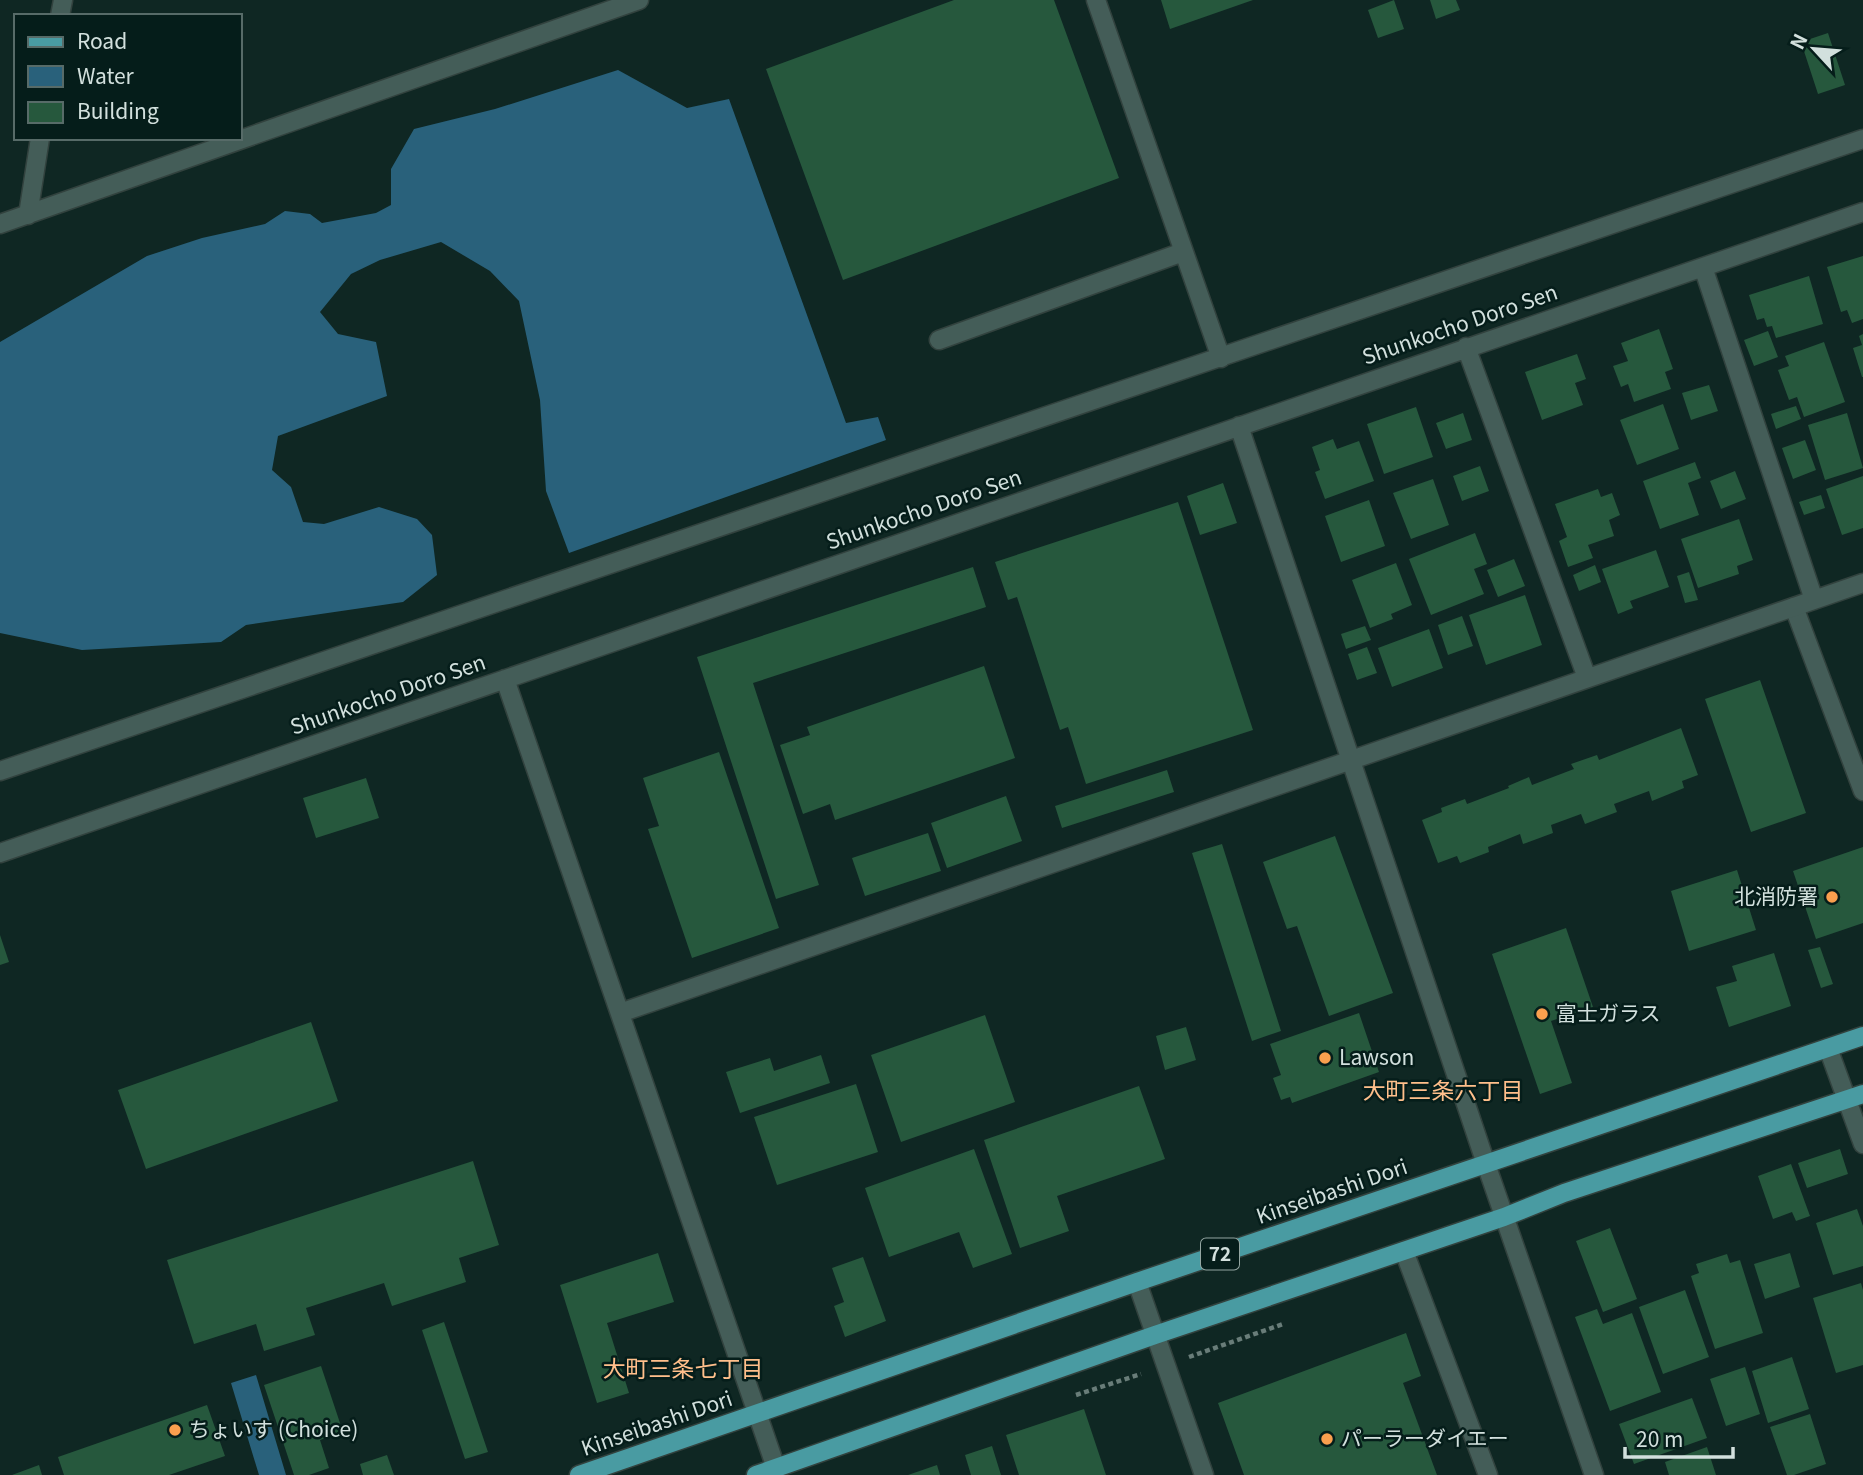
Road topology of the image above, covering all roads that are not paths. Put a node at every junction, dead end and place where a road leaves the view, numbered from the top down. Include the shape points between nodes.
1 (639, 0) edge
2 (1096, 0) edge
3 (617, 4) edge
4 (242, 138) edge
5 (1863, 139) edge
6 (40, 140) edge
7 (237, 140) edge
8 (1863, 212) edge
9 (28, 215) junction
10 (0, 224) edge
11 (1183, 253) junction
12 (1703, 267) junction
13 (939, 340) dead end
14 (1466, 347) junction
15 (1220, 358) junction
16 (1238, 426) junction
17 (1863, 583) edge
18 (1814, 600) junction
19 (1794, 607) junction
20 (1587, 678) junction
21 (505, 679) junction
22 (1349, 760) junction
23 (0, 771) edge
24 (1863, 791) edge
25 (0, 853) edge
26 (620, 1013) junction
27 (1863, 1036) edge
28 (1828, 1048) junction
29 (1854, 1097) edge
30 (1863, 1144) edge
31 (1486, 1164) junction
32 (1504, 1217) junction
33 (1405, 1251) junction
34 (1137, 1282) junction
35 (1155, 1335) junction
36 (758, 1414) junction
37 (776, 1468) junction
38 (579, 1475) edge
39 (756, 1475) edge
40 (1204, 1475) edge
41 (1488, 1475) edge
42 (1594, 1475) edge

1 - 3 street
2 - 11 street
3 - 4 street
5 - 15 street
6 - 9 street
7 - 9 street
8 - 12 street, Shunkocho Doro Sen
9 - 10 street
11 - 13 street
11 - 15 street
12 - 14 street, Shunkocho Doro Sen
12 - 18 street
14 - 16 street, Shunkocho Doro Sen
14 - 20 street
15 - 23 street
16 - 21 street, Shunkocho Doro Sen
16 - 22 street
17 - 18 street
18 - 19 street
19 - 20 street
19 - 24 street
20 - 22 street
21 - 25 street, Shunkocho Doro Sen
21 - 26 street
22 - 26 street
22 - 31 street
26 - 36 street
27 - 28 main road, Kinseibashi Dori / 72
28 - 29 street
28 - 31 main road, Kinseibashi Dori / 72
29 - 30 street
29 - 32 main road
31 - 32 street
31 - 34 main road, Kinseibashi Dori / 72
32 - 33 main road
32 - 42 street
33 - 35 main road
33 - 41 street
34 - 35 street
34 - 36 main road, Kinseibashi Dori / 72
35 - 37 main road
35 - 40 street
36 - 37 street
36 - 38 main road, Kinseibashi Dori / 72
37 - 39 main road

